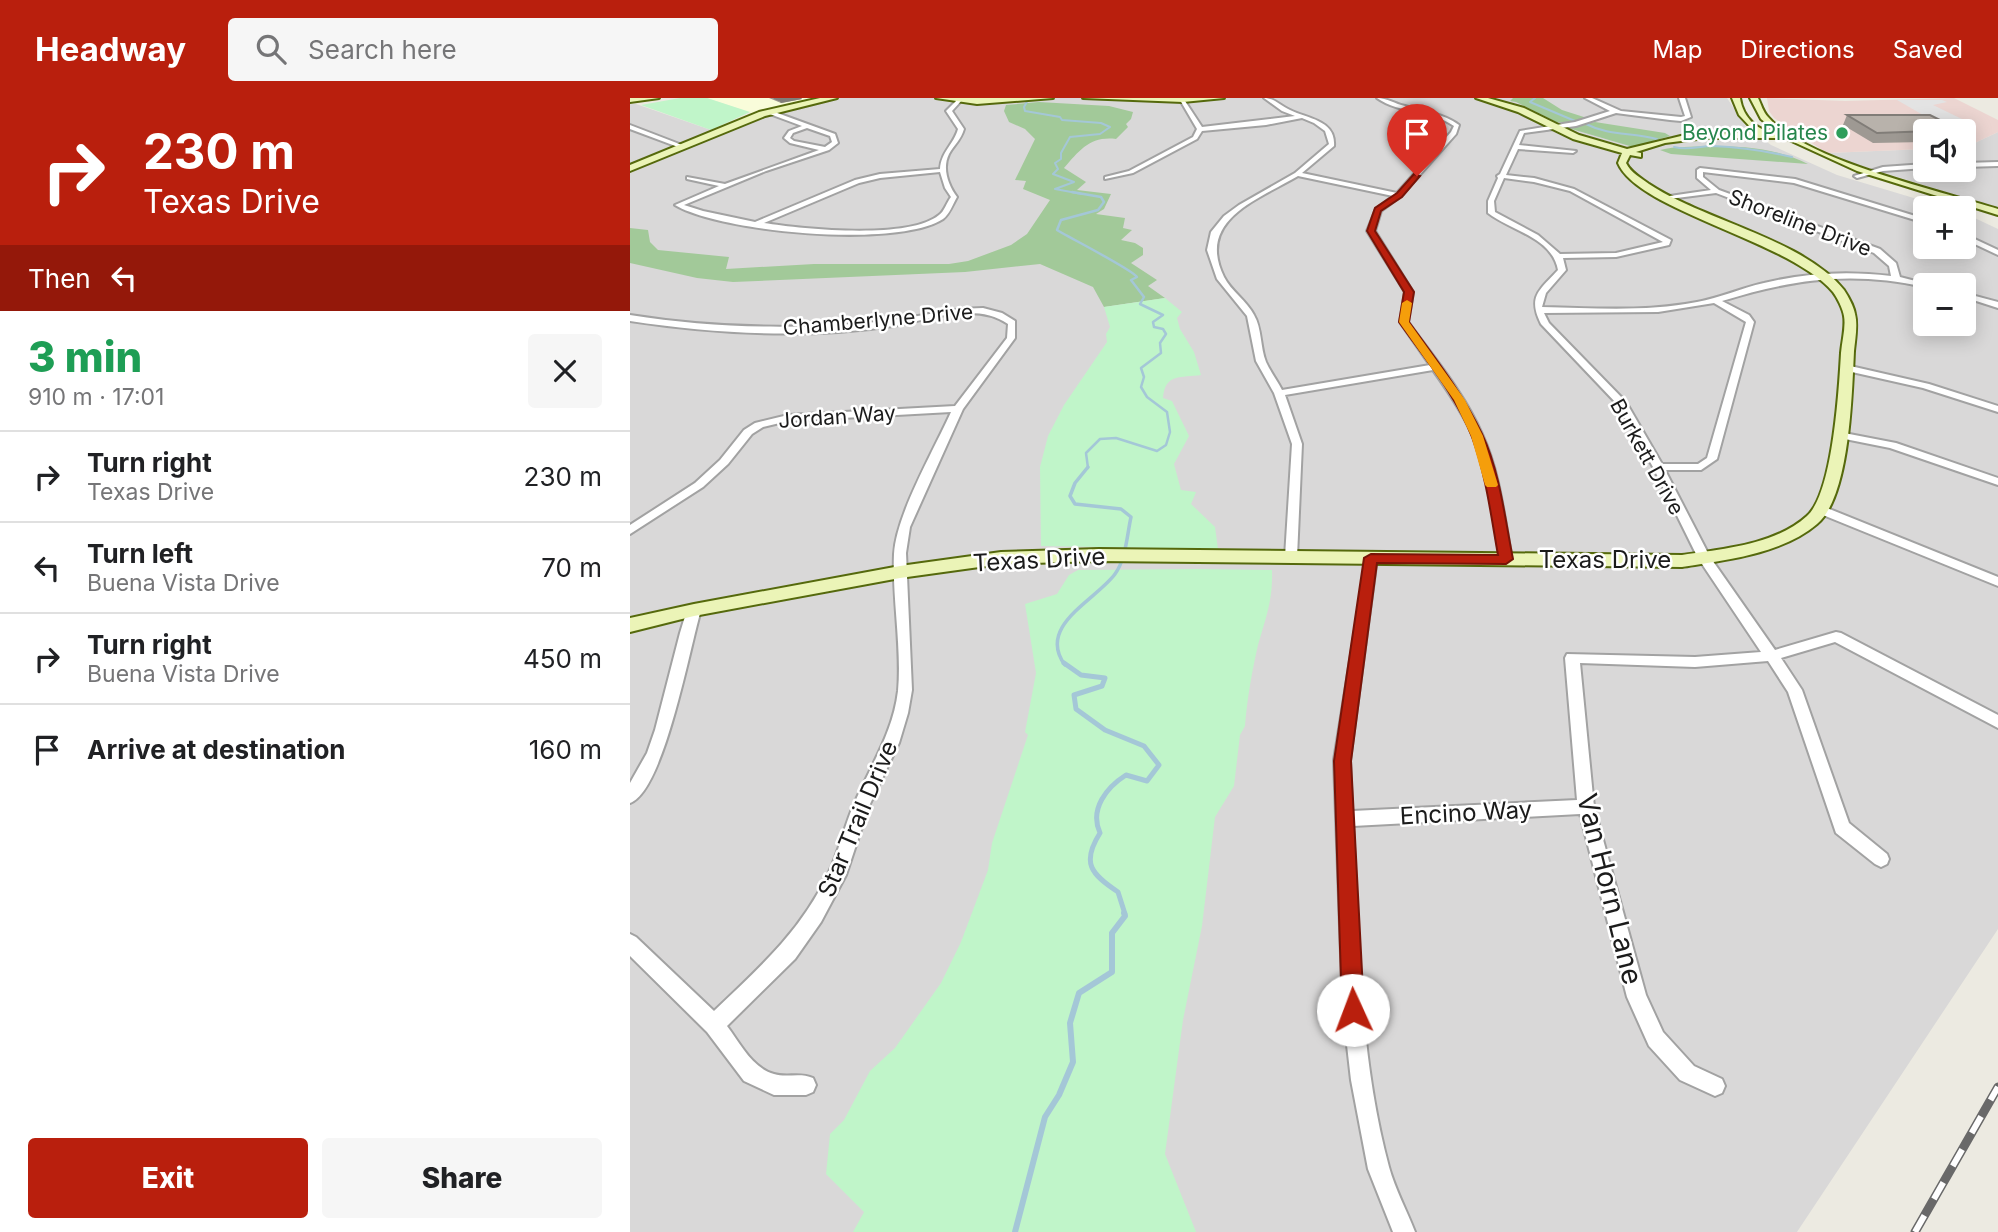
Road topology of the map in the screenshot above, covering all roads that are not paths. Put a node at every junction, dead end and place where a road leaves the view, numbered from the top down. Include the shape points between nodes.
1 (655, 98) edge
2 (833, 98) edge
3 (940, 98) edge
4 (1049, 98) edge
5 (1087, 98) edge
6 (1220, 98) edge
7 (1268, 98) edge
8 (1380, 98) edge
9 (1480, 98) edge
10 (1588, 98) edge
11 (1682, 98) edge
12 (1736, 98) edge
13 (1754, 98) edge
14 (1038, 99) edge
15 (1147, 99) edge
16 (630, 100) edge
17 (959, 100) junction
18 (1183, 100) junction
19 (1617, 111) junction
20 (765, 113) junction
21 (1302, 116) junction
22 (806, 126) junction
23 (630, 127) edge
24 (1554, 127) junction
25 (1200, 129) junction
26 (1767, 136) junction
27 (1785, 136) junction
28 (1679, 141) junction
29 (1651, 142) junction
30 (680, 146) junction
31 (1518, 147) junction
32 (1667, 147) junction
33 (827, 149) junction
34 (1573, 151) dead end
35 (1627, 152) junction
36 (1643, 156) junction
37 (1998, 164) edge
38 (1976, 165) edge
39 (1913, 167) edge
40 (630, 168) edge
41 (945, 170) junction
42 (1870, 172) junction
43 (1297, 174) junction
44 (1500, 176) junction
45 (1857, 176) junction
46 (689, 178) dead end
47 (1107, 178) dead end
48 (1636, 179) junction
49 (724, 186) junction
50 (1717, 191) junction
51 (1399, 195) junction
52 (1921, 196) edge
53 (1663, 199) junction
54 (1998, 212) edge
55 (1976, 214) edge
56 (1913, 217) edge
57 (1998, 222) edge
58 (753, 225) junction
59 (1976, 242) edge
60 (1998, 253) edge
61 (1560, 256) junction
62 (1827, 276) junction
63 (1896, 279) junction
64 (1913, 282) edge
65 (1976, 299) edge
66 (1716, 301) junction
67 (1998, 305) edge
68 (1538, 310) junction
69 (630, 318) edge
70 (1435, 367) junction
71 (1846, 368) junction
72 (1279, 393) junction
73 (958, 409) junction
74 (1998, 409) edge
75 (1839, 435) junction
76 (1658, 467) junction
77 (1998, 482) edge
78 (1822, 510) junction
79 (630, 530) edge
80 (1099, 555) joint
81 (1150, 557) joint
82 (1291, 557) junction
83 (1371, 558) junction
84 (1704, 558) junction
85 (1506, 559) junction
86 (900, 572) junction
87 (1998, 582) edge
88 (694, 610) junction
89 (630, 625) edge
90 (1771, 656) junction
91 (1998, 722) edge
92 (630, 796) edge
93 (1586, 807) junction
94 (1346, 819) junction
95 (1881, 859) dead end
96 (630, 943) edge
97 (713, 1025) junction
98 (806, 1085) dead end
99 (1715, 1086) dead end
100 (1404, 1232) edge

1 - 16 street
2 - 20 street
3 - 17 street
4 - 14 street
5 - 15 street
6 - 18 street
7 - 21 street
8 - 51 street via 1456,125
9 - 24 street via 1524,111
10 - 19 street
11 - 19 street via 1686,118
12 - 26 main road via 1739,110
13 - 27 main road via 1758,113
14 - 17 street
15 - 18 street
17 - 41 street via 949,111 961,129 946,154
18 - 25 street
19 - 24 street
20 - 22 street
20 - 30 street
21 - 25 street
21 - 43 street via 1333,136 1332,145
22 - 33 street via 835,137
22 - 33 street via 787,138
23 - 30 street
24 - 31 street via 1522,132
24 - 35 street
25 - 47 street via 1195,138 1148,164
26 - 27 main road
26 - 28 main road
26 - 45 main road
27 - 42 main road via 1825,157
28 - 29 street
28 - 32 street
29 - 32 street
29 - 35 main road
30 - 40 street
31 - 34 street
31 - 44 street
32 - 36 street
33 - 49 street
35 - 36 street
35 - 48 street via 1624,171
36 - 48 street via 1635,162
37 - 38 street
39 - 42 street
41 - 58 street via 870,178
41 - 58 street via 945,185 954,204 942,218 919,229 830,232
42 - 45 street
42 - 54 main road
43 - 51 street
43 - 72 street via 1227,218 1215,232 1211,250 1221,279 1251,316 1261,361
44 - 61 street via 1491,201 1492,213 1546,242
44 - 61 street via 1572,190 1667,240 1633,253
45 - 52 main road
46 - 49 street
48 - 53 street
49 - 58 street via 678,205
50 - 53 street
50 - 56 street, Shoreline Drive via 1700,178 1700,170 1795,181
50 - 63 street, Shoreline Drive via 1877,251 1893,265
51 - 70 street via 1378,210 1371,231 1409,292 1404,322
53 - 62 street via 1777,248
55 - 57 street
59 - 60 street
61 - 68 street via 1562,270 1542,292
62 - 63 street
62 - 66 street via 1773,284
62 - 71 street via 1849,307
63 - 64 street
65 - 67 street
66 - 68 street via 1669,309
66 - 76 street via 1750,322 1712,459 1701,467
68 - 76 street, Burkett Drive via 1545,324 1622,404
69 - 73 street, Chamberlyne Drive via 722,329 781,330 876,325 967,312 1000,314 1012,323 1011,338
70 - 72 street
70 - 85 street via 1459,400 1485,456
71 - 74 street
71 - 75 street
72 - 82 street via 1297,444
73 - 79 street, Jordan Way via 788,418 759,425 699,485
73 - 86 street, Chamberlyne Drive via 904,527
75 - 77 street via 1892,445
75 - 78 street
76 - 84 street, Burkett Drive
78 - 84 street, Texas Drive via 1791,533
78 - 87 street
80 - 81 main road, Texas Drive
80 - 86 street, Texas Drive via 1001,558
81 - 82 street, Texas Drive
82 - 83 street, Texas Drive
83 - 85 street, Texas Drive
83 - 94 street via 1342,761
84 - 85 street, Texas Drive via 1645,562
84 - 90 street, Burkett Drive
86 - 88 street, Texas Drive
86 - 97 street, Star Trail Drive via 905,690 901,713 837,875 788,953
88 - 89 street, Texas Drive
88 - 92 street via 666,722
90 - 91 street via 1836,637
90 - 93 street, Van Horn Lane via 1706,662 1572,658
90 - 95 street, Burkett Drive via 1796,690 1842,828
93 - 94 street, Encino Way
93 - 99 street, Van Horn Lane via 1637,997 1656,1039 1686,1073
94 - 100 street via 1353,1010 1361,1080 1379,1169
96 - 97 street
97 - 98 street via 751,1074 774,1085

